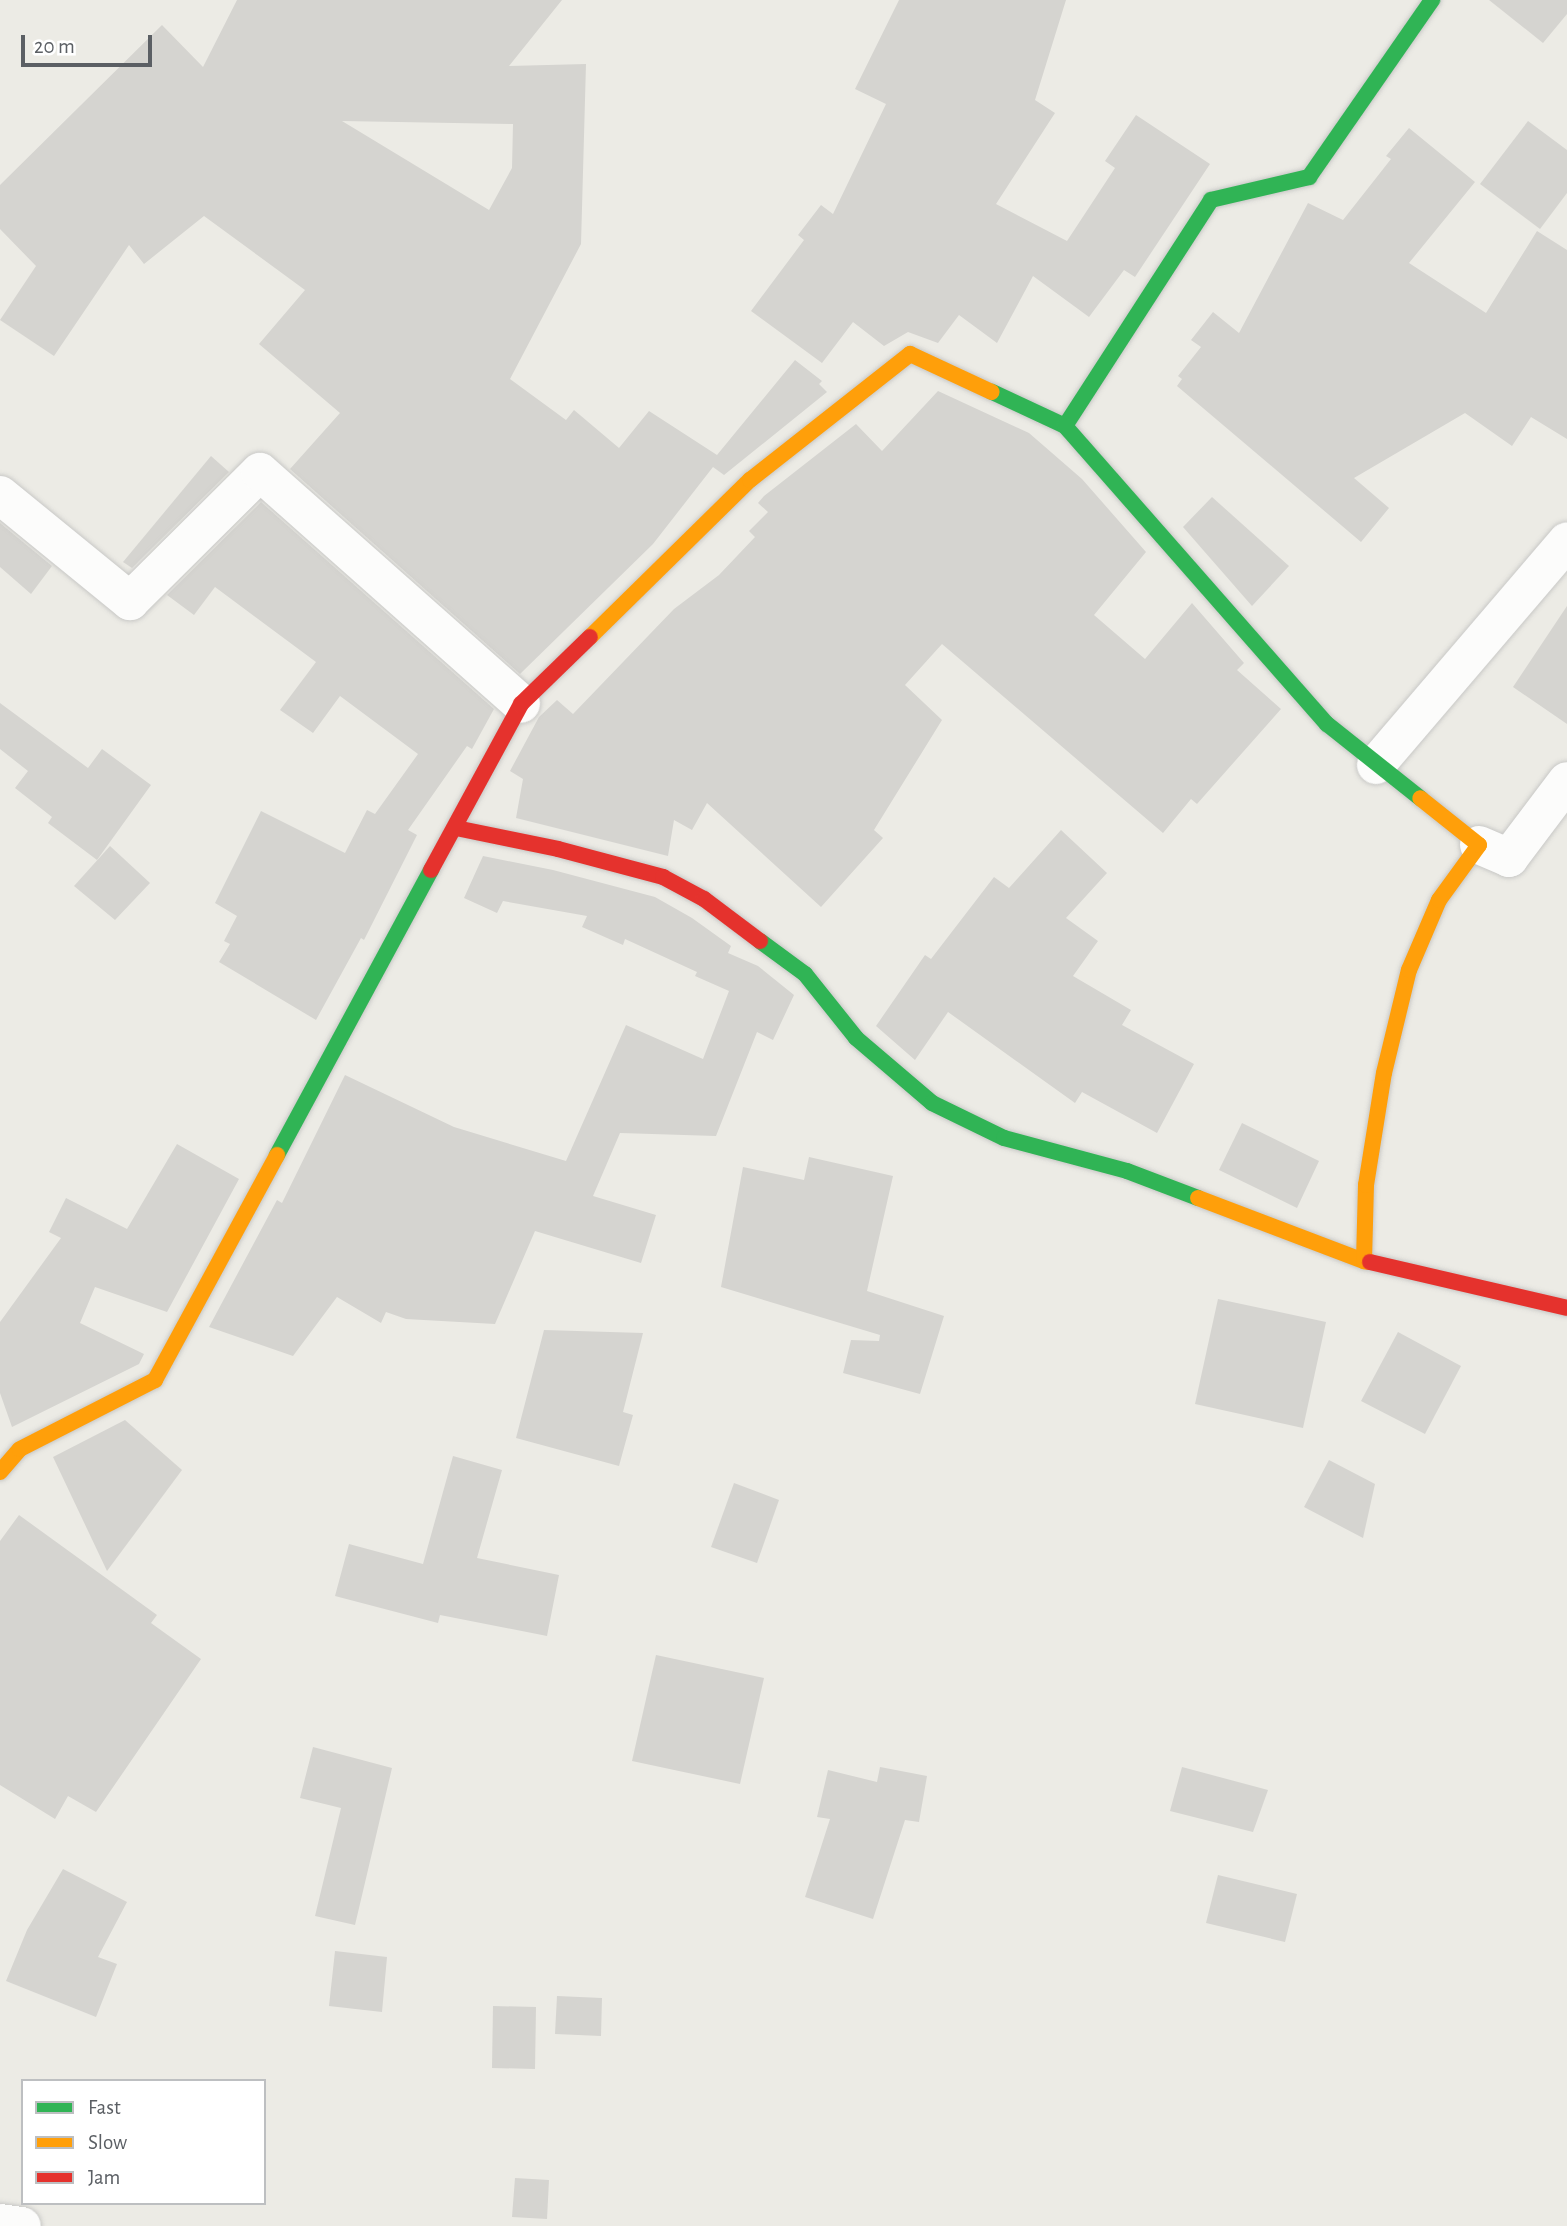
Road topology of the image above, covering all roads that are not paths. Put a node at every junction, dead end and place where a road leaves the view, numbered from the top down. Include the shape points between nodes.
1 (1432, 0) edge
2 (1065, 426) junction
3 (0, 495) edge
4 (1567, 541) edge
5 (521, 704) junction
6 (1376, 765) junction
7 (1567, 781) edge
8 (456, 828) junction
9 (1479, 845) junction
10 (1364, 1261) junction
11 (1567, 1308) edge
12 (0, 1472) edge
13 (0, 2223) edge
14 (22, 2226) edge

1 - 2 street via 1309,177 1210,200
2 - 5 street via 910,354 750,480
2 - 6 street via 1327,724
3 - 5 street via 130,601 260,472
4 - 6 street
5 - 8 street
6 - 9 street
7 - 9 street via 1509,858
8 - 10 street via 663,877 704,899 806,974 856,1038 932,1102 1004,1138 1127,1171
8 - 12 street via 155,1380 20,1449
9 - 10 street via 1439,900 1409,970 1384,1073 1366,1185
10 - 11 street
13 - 14 street

